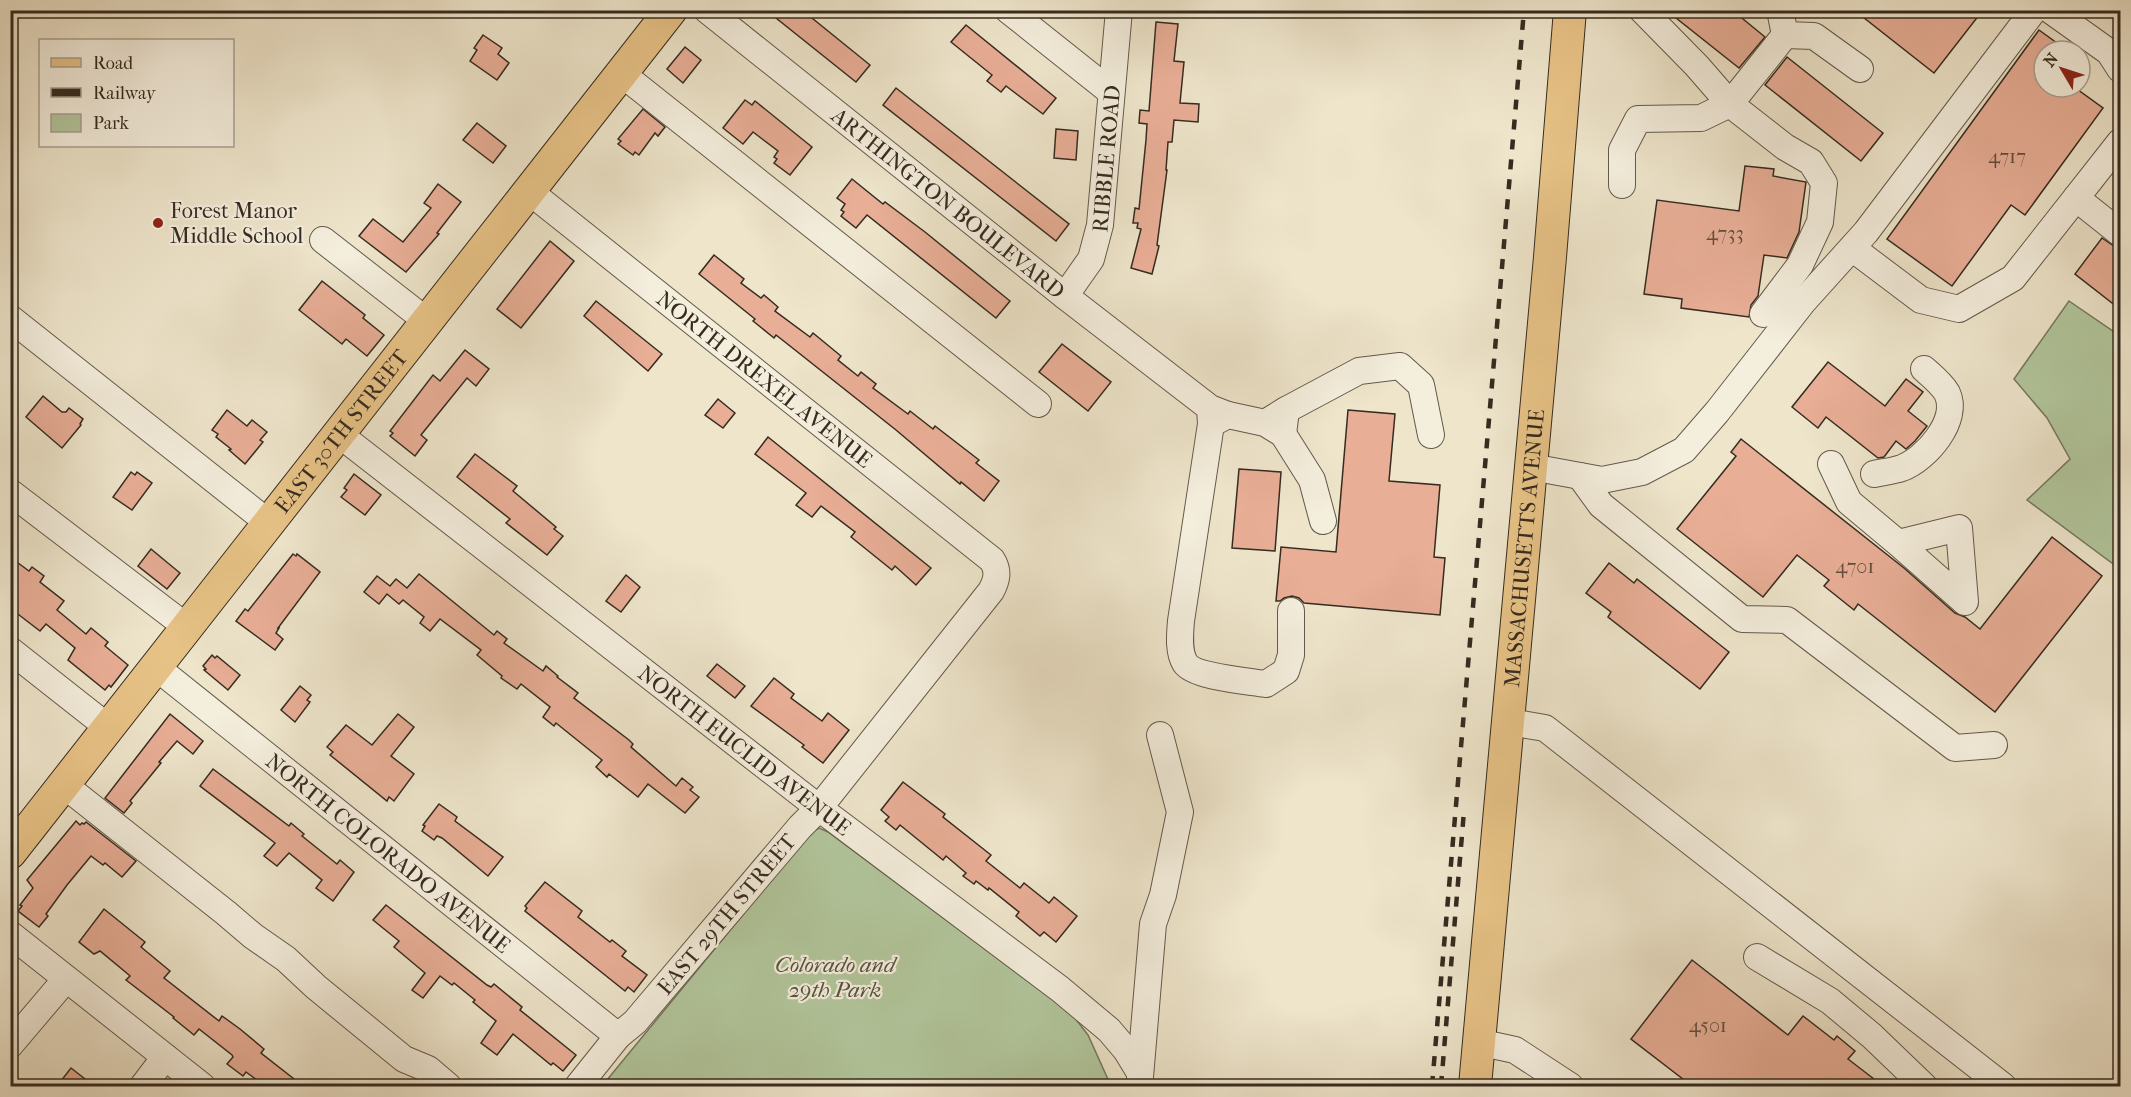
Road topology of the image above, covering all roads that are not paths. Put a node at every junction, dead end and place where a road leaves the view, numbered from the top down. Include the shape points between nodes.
1 (671, 10) edge
2 (707, 10) edge
3 (1008, 10) edge
4 (1119, 10) edge
5 (1570, 10) edge
6 (1642, 10) edge
7 (2034, 10) edge
8 (2050, 10) edge
9 (1783, 23) edge
10 (1860, 69) dead end
11 (2121, 69) edge
12 (622, 74) junction
13 (1111, 92) junction
14 (1730, 104) junction
15 (2121, 142) edge
16 (1622, 185) dead end
17 (530, 192) junction
18 (2076, 198) junction
19 (2121, 232) edge
20 (323, 240) dead end
21 (1852, 248) junction
22 (1065, 296) junction
23 (1763, 314) dead end
24 (10, 318) edge
25 (428, 322) junction
26 (1924, 369) dead end
27 (1038, 404) dead end
28 (1216, 416) junction
29 (1278, 422) junction
30 (340, 435) junction
31 (1431, 435) dead end
32 (1831, 464) dead end
33 (1531, 467) junction
34 (1874, 474) dead end
35 (1580, 476) junction
36 (10, 492) edge
37 (1323, 521) dead end
38 (270, 524) junction
39 (1898, 543) dead end
40 (997, 568) joint
41 (1291, 611) dead end
42 (188, 628) junction
43 (10, 650) edge
44 (157, 668) junction
45 (1509, 722) junction
46 (109, 728) junction
47 (1160, 735) dead end
48 (1994, 745) dead end
49 (64, 785) junction
50 (819, 808) junction
51 (16, 836) edge
52 (10, 934) edge
53 (1757, 957) dead end
54 (66, 979) junction
55 (618, 1036) junction
56 (1478, 1042) junction
57 (10, 1045) edge
58 (165, 1057) junction
59 (1140, 1080) edge
60 (143, 1086) edge
61 (202, 1086) edge
62 (448, 1086) edge
63 (578, 1086) edge
64 (1475, 1086) edge
65 (1570, 1086) edge
66 (1924, 1086) edge
67 (2003, 1086) edge

1 - 12 main road, EAST 30TH STREET
2 - 22 street, ARTHINGTON BOULEVARD
3 - 13 street
4 - 13 street, RIBBLE ROAD
5 - 33 main road, MASSACHUSETTS AVENUE
6 - 14 street
7 - 21 street
8 - 11 street via 2109,52
9 - 10 street via 1814,36
9 - 14 street
12 - 17 main road, EAST 30TH STREET
12 - 27 street
13 - 22 street, RIBBLE ROAD via 1100,225 1085,269
14 - 16 street via 1701,118 1638,119 1622,150
14 - 23 street via 1811,162 1824,183 1820,222 1800,266
15 - 18 street
17 - 25 main road, EAST 30TH STREET
17 - 40 street, NORTH DREXEL AVENUE via 992,560
18 - 19 street
18 - 21 street via 2013,278 1959,309 1921,300
20 - 25 street
21 - 35 street via 1803,302 1684,450 1642,472 1602,480
22 - 28 street, ARTHINGTON BOULEVARD
24 - 38 street
25 - 30 main road, EAST 30TH STREET
26 - 34 street via 1947,394 1949,417 1940,436 1904,468
28 - 29 street
28 - 41 street via 1181,621 1180,644 1185,664 1197,672 1266,684 1286,671 1291,655
29 - 31 street via 1359,371 1400,366 1421,385
29 - 37 street via 1312,480
30 - 38 main road, EAST 30TH STREET
30 - 50 street, NORTH EUCLID AVENUE
32 - 39 street via 1849,502
33 - 35 street
33 - 45 main road, MASSACHUSETTS AVENUE
35 - 48 street via 1601,505 1742,619 1787,620 1955,748
36 - 42 street
38 - 42 main road, EAST 30TH STREET
40 - 50 street, EAST 29TH STREET via 992,591
42 - 44 main road, EAST 30TH STREET
43 - 46 street
44 - 46 main road, EAST 30TH STREET
44 - 55 street, NORTH COLORADO AVENUE
45 - 56 main road, MASSACHUSETTS AVENUE
45 - 67 street via 1545,728
46 - 49 main road, EAST 30TH STREET
47 - 59 street via 1180,812 1153,924
49 - 51 main road, EAST 30TH STREET
49 - 62 street via 286,959 404,1059 428,1069
50 - 55 street, EAST 29TH STREET via 635,1022
50 - 59 street, NORTH EUCLID AVENUE via 1109,1030 1126,1050
52 - 54 street
53 - 66 street via 1830,1001
54 - 57 street
54 - 58 street
55 - 63 street, EAST 29TH STREET
56 - 64 main road, MASSACHUSETTS AVENUE
56 - 65 street via 1515,1050
58 - 60 street
58 - 61 street

